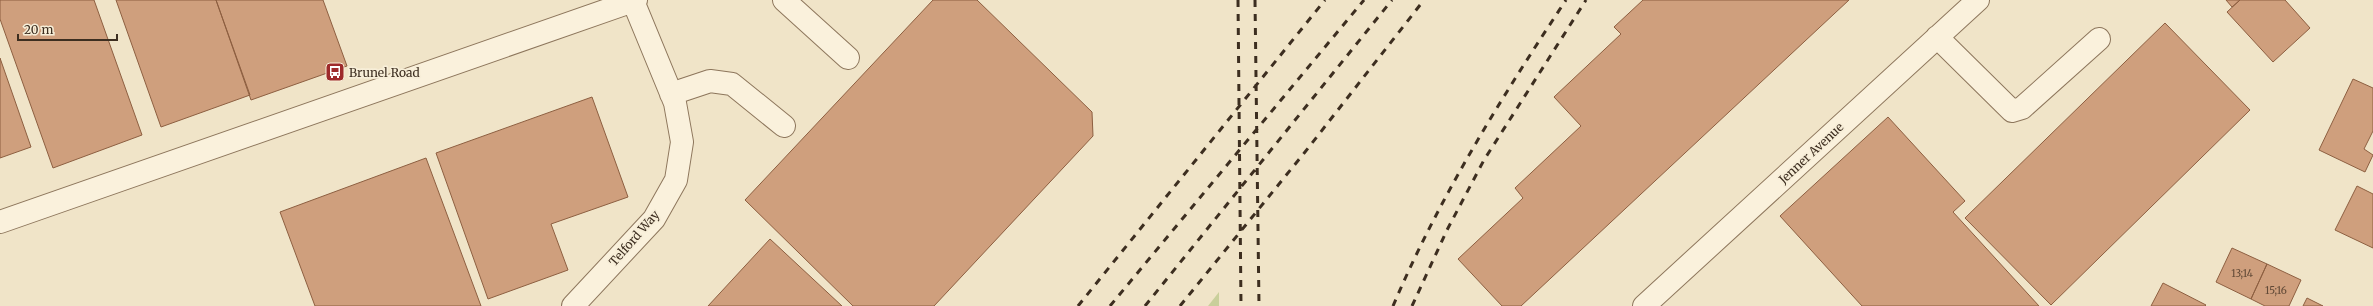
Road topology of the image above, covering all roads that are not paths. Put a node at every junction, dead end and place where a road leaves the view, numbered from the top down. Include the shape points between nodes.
1 (634, 0) edge
2 (784, 0) edge
3 (1978, 0) edge
4 (1938, 37) junction
5 (2099, 40) dead end
6 (848, 58) dead end
7 (671, 94) junction
8 (784, 126) dead end
9 (0, 222) edge
10 (573, 306) edge
11 (1644, 306) edge

1 - 7 street, Telford Way
1 - 9 street
2 - 6 street
3 - 4 street, Jenner Avenue
4 - 5 street via 2012,111 2022,108
4 - 11 street, Jenner Avenue
7 - 8 street via 710,82 732,84
7 - 10 street, Telford Way via 682,142 676,180 654,219

